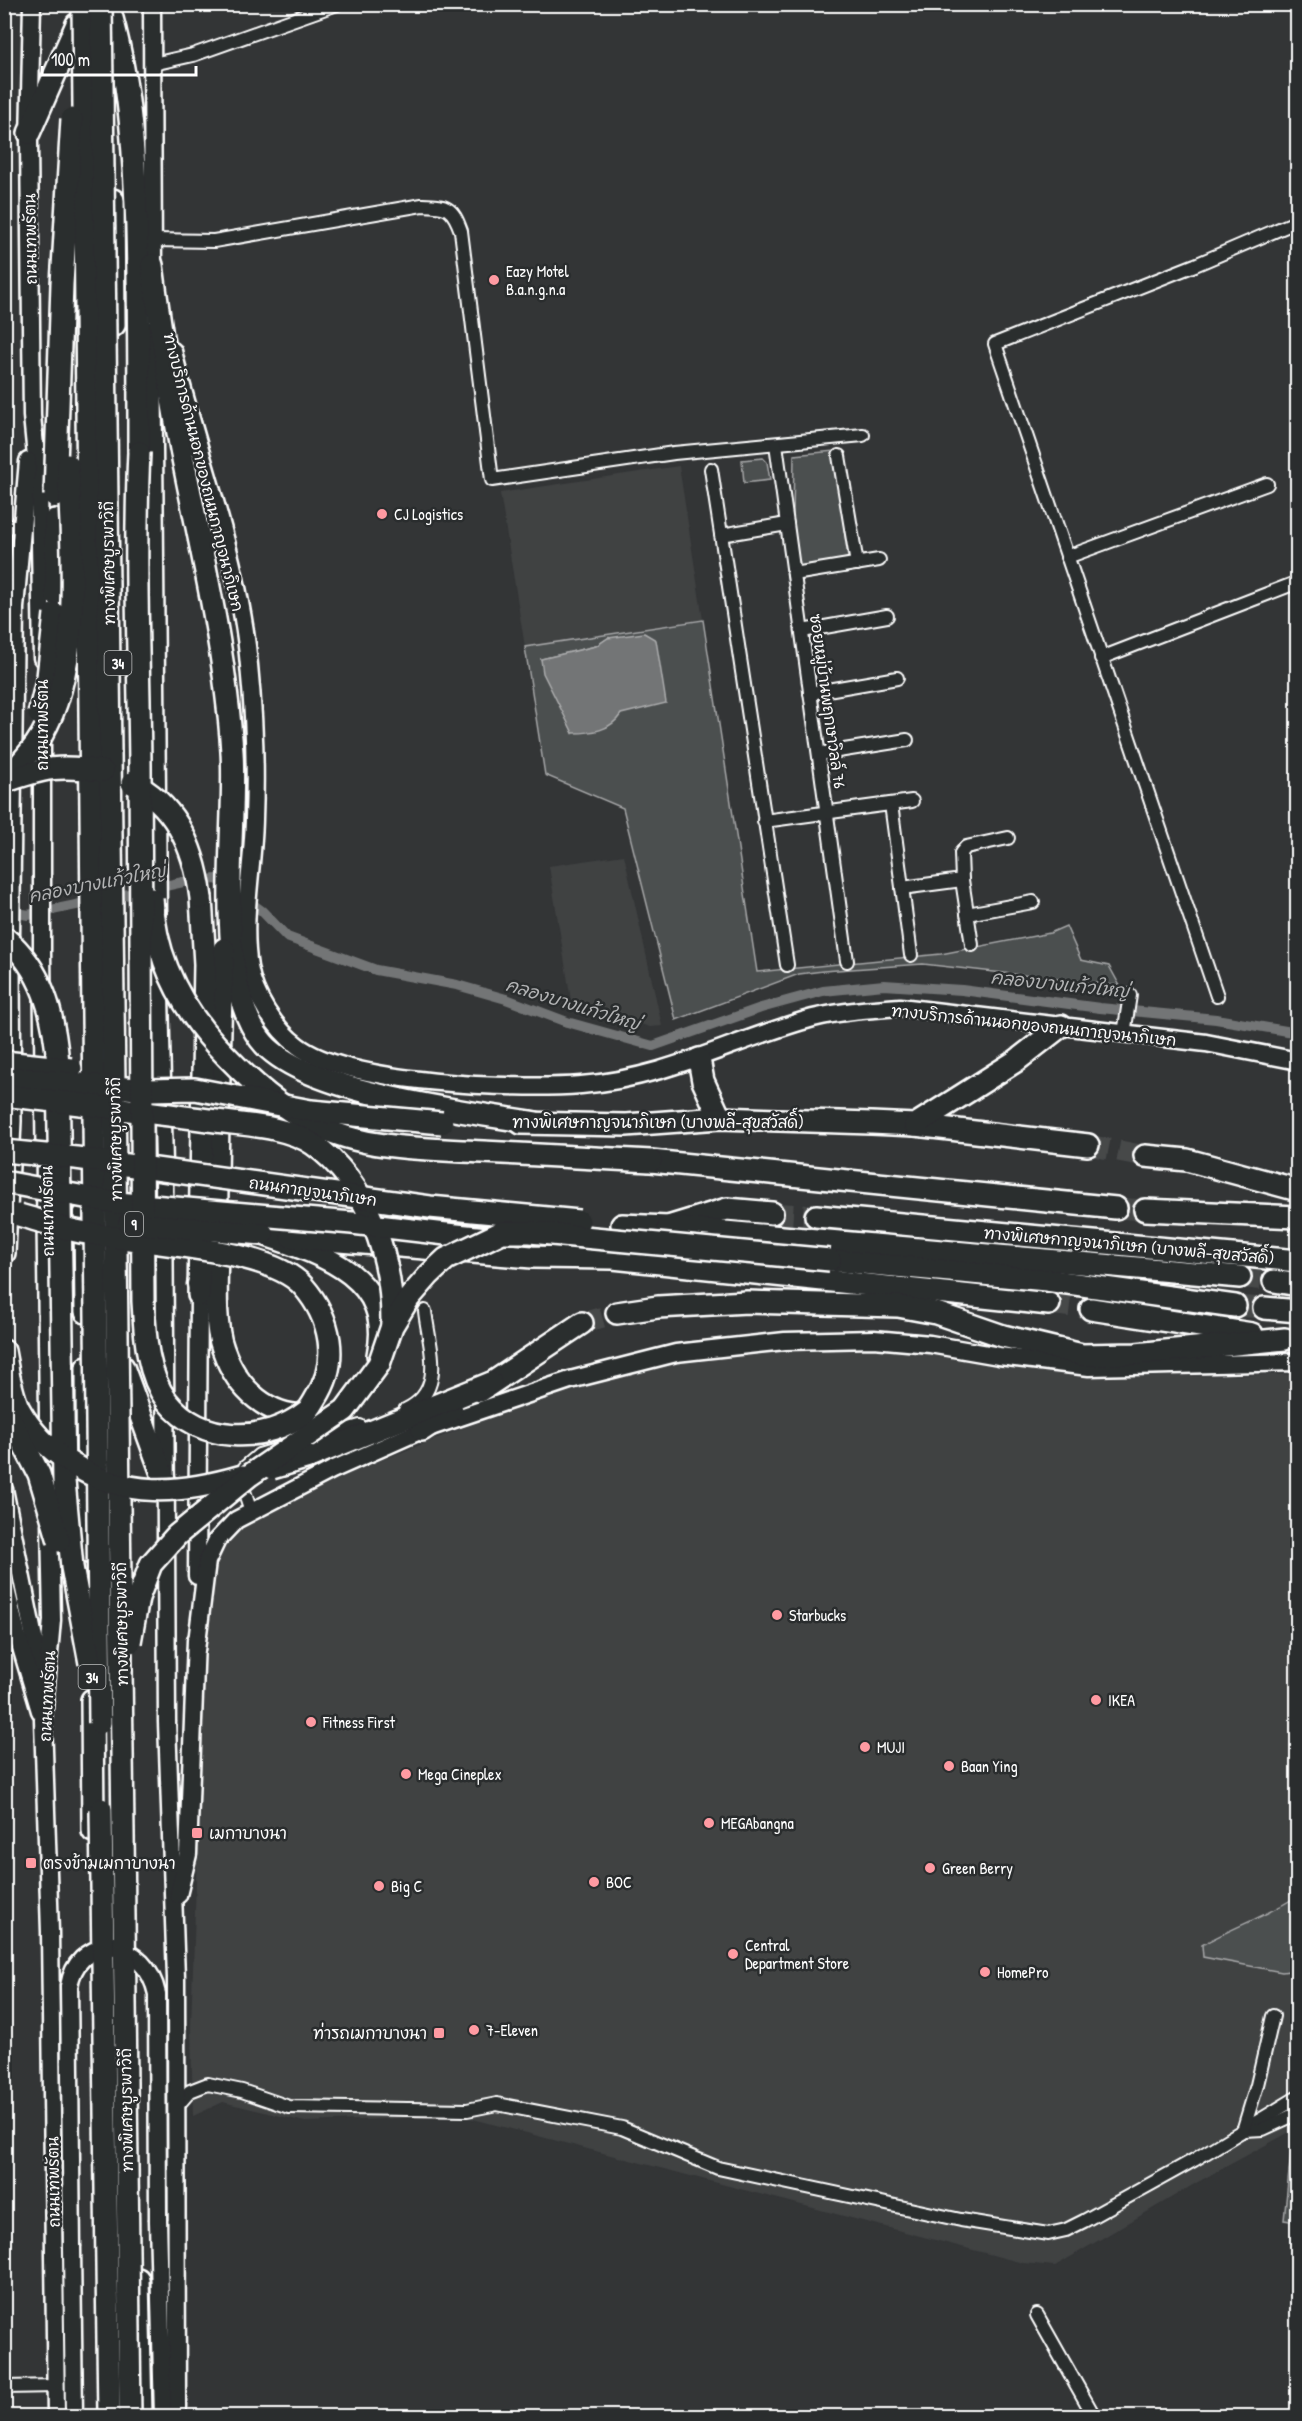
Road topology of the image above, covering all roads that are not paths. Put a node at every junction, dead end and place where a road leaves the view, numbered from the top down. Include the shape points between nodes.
1 (33, 4) edge
2 (101, 4) edge
3 (108, 4) edge
4 (152, 4) edge
5 (337, 4) edge
6 (80, 9) edge
7 (153, 64) junction
8 (29, 133) junction
9 (1298, 221) edge
10 (153, 240) junction
11 (152, 265) junction
12 (58, 379) junction
13 (32, 416) junction
14 (863, 435) dead end
15 (776, 444) junction
16 (140, 452) junction
17 (839, 456) dead end
18 (711, 469) dead end
19 (1267, 484) dead end
20 (55, 496) dead end
21 (55, 520) dead end
22 (23, 524) junction
23 (787, 524) junction
24 (4, 528) edge
25 (721, 535) junction
26 (1067, 557) junction
27 (879, 560) dead end
28 (857, 564) junction
29 (794, 574) junction
30 (1298, 582) edge
31 (15, 608) junction
32 (887, 616) dead end
33 (802, 631) junction
34 (86, 648) junction
35 (1101, 658) junction
36 (4, 666) edge
37 (897, 678) dead end
38 (810, 693) junction
39 (42, 709) junction
40 (907, 740) dead end
41 (819, 754) junction
42 (9, 778) edge
43 (912, 801) dead end
44 (891, 804) junction
45 (827, 813) junction
46 (764, 821) junction
47 (1008, 838) dead end
48 (962, 880) junction
49 (902, 888) junction
50 (1033, 902) dead end
51 (967, 914) junction
52 (229, 919) junction
53 (8, 937) edge
54 (972, 945) dead end
55 (911, 955) dead end
56 (847, 961) dead end
57 (787, 965) dead end
58 (9, 969) junction
59 (1130, 995) dead end
60 (4, 996) edge
61 (1217, 996) dead end
62 (1061, 1026) junction
63 (1124, 1034) junction
64 (699, 1059) junction
65 (1298, 1060) edge
66 (4, 1062) edge
67 (4, 1077) edge
68 (195, 1089) junction
69 (4, 1095) edge
70 (720, 1118) junction
71 (536, 1123) junction
72 (915, 1125) junction
73 (1088, 1145) tunnel mouth
74 (4, 1151) edge
75 (1145, 1156) tunnel mouth
76 (164, 1164) junction
77 (4, 1182) edge
78 (1298, 1190) edge
79 (1116, 1208) tunnel mouth
80 (1146, 1210) tunnel mouth
81 (772, 1213) tunnel mouth
82 (12, 1214) edge
83 (816, 1216) tunnel mouth
84 (1298, 1217) edge
85 (668, 1227) junction
86 (263, 1234) junction
87 (445, 1242) junction
88 (4, 1253) edge
89 (1298, 1261) edge
90 (1240, 1277) tunnel mouth
91 (1274, 1281) tunnel mouth
92 (1298, 1285) edge
93 (198, 1295) junction
94 (1049, 1304) tunnel mouth
95 (1235, 1306) tunnel mouth
96 (1264, 1308) tunnel mouth
97 (1091, 1309) tunnel mouth
98 (425, 1311) dead end
99 (1298, 1311) edge
100 (617, 1313) tunnel mouth
101 (582, 1323) tunnel mouth
102 (392, 1326) junction
103 (1291, 1339) edge
104 (4, 1351) edge
105 (1298, 1362) edge
106 (123, 1367) junction
107 (491, 1383) junction
108 (4, 1411) edge
109 (422, 1431) junction
110 (164, 1479) junction
111 (4, 1490) edge
112 (251, 1512) junction
113 (4, 1581) edge
114 (78, 1601) junction
115 (8, 1635) edge
116 (196, 1650) junction
117 (46, 1694) junction
118 (43, 1720) junction
119 (122, 1722) junction
120 (100, 1723) junction
121 (173, 1917) junction
122 (1273, 2016) dead end
123 (1298, 2097) edge
124 (177, 2106) junction
125 (1298, 2113) edge
126 (1243, 2131) junction
127 (1037, 2315) dead end
128 (56, 2386) junction
129 (4, 2387) edge
130 (56, 2416) edge
131 (74, 2416) edge
132 (102, 2416) edge
133 (109, 2416) edge
134 (130, 2416) edge
135 (141, 2416) edge
136 (163, 2416) edge
137 (177, 2416) edge
138 (1094, 2416) edge

1 - 8 main road, ถนนเทพรัตน
2 - 119 highway, ทางพิเศษบูรพาวิถี, bridge
3 - 16 highway via 126,80 132,135
3 - 106 highway, 34 via 116,279 113,379
4 - 7 main road
5 - 7 street via 193,55
6 - 8 highway
6 - 12 highway, bridge
6 - 34 highway, 34
6 - 120 highway, ทางพิเศษบูรพาวิถี, bridge
7 - 10 main road
8 - 13 main road, ถนนเทพรัตน
9 - 26 street via 995,344
10 - 11 main road
10 - 15 street via 214,241 422,205 444,206 454,214 461,231 492,480 674,453
11 - 52 highway via 171,401 212,590 224,672 232,754
11 - 64 main road, ทางบริการด้านนอกของถนนกาญจนาภิเษก via 225,541 249,662 254,818 249,969 262,1002 279,1028 298,1047 354,1070 525,1088 646,1075
11 - 76 main road
12 - 20 highway, bridge
12 - 42 highway, bridge via 66,425 71,522 69,639 56,703 37,743
13 - 22 main road
13 - 39 main road, ถนนเทพรัตน via 39,486
14 - 15 street
15 - 23 street, ซอยหมู่บ้านพฤกษาวิลล์ 76
16 - 79 highway, bridge via 147,519 152,904 165,966 178,994 198,1025 265,1094 304,1119 359,1140 410,1150 651,1161
16 - 82 highway, bridge via 137,520 142,1230 143,1241 143,1300 145,1340 166,1400 183,1417 204,1429 260,1436 307,1412 323,1388 330,1365 330,1338 321,1311 302,1284 271,1266 233,1254 188,1248 166,1244 154,1243 143,1241 132,1239 76,1231
17 - 28 street
18 - 25 street
19 - 26 street
21 - 42 highway, bridge via 55,605 48,677 33,732
22 - 24 street
22 - 31 main road
23 - 25 street
23 - 29 street, ซอยหมู่บ้านพฤกษาวิลล์ 76
25 - 46 street
26 - 35 street
27 - 28 street
28 - 29 street
29 - 33 street, ซอยหมู่บ้านพฤกษาวิลล์ 76
30 - 35 street
31 - 36 main road
31 - 53 main road
32 - 33 street
33 - 38 street, ซอยหมู่บ้านพฤกษาวิลล์ 76
34 - 39 highway
34 - 132 highway, 34, bridge via 86,1449
35 - 61 street
37 - 38 street
38 - 41 street, ซอยหมู่บ้านพฤกษาวิลล์ 76
39 - 117 main road, ถนนเทพรัตน via 52,1620
40 - 41 street
41 - 45 street, ซอยหมู่บ้านพฤกษาวิลล์ 76
42 - 93 highway, bridge via 66,766 106,771 156,800 178,824 192,850 201,898 205,964
43 - 44 street
44 - 45 street
44 - 49 street
45 - 46 street
45 - 56 street, ซอยหมู่บ้านพฤกษาวิลล์ 76
46 - 57 street
47 - 48 street via 966,847 961,853
48 - 49 street
48 - 51 street
49 - 55 street
50 - 51 street
51 - 54 street
52 - 71 highway via 243,1009 260,1041 288,1062 312,1075 355,1089
52 - 86 highway via 221,976 217,1288 222,1346 234,1373 251,1396 275,1410 303,1416 325,1414 346,1404 366,1384 376,1364 382,1335 371,1293 348,1270
53 - 58 main road
53 - 114 highway, bridge via 44,988 55,1025 64,1481
58 - 60 main road
58 - 88 highway via 10,1121
59 - 63 street
62 - 63 main road, ทางบริการด้านนอกของถนนกาญจนาภิเษก
62 - 64 main road, ทางบริการด้านนอกของถนนกาญจนาภิเษก via 900,1007 850,1011 812,1019
62 - 72 highway via 1016,1061
63 - 65 main road, ทางบริการด้านนอกของถนนกาญจนาภิเษก via 1206,1043
64 - 70 highway via 703,1081
66 - 68 highway, bridge via 154,1076
67 - 68 highway, bridge via 148,1090
68 - 71 highway, ทางพิเศษกาญจนาภิเษก (บางพลี-สุขสวัสดิ์), bridge via 311,1111 442,1123
69 - 102 highway, bridge via 241,1125 283,1132 312,1143 343,1174 376,1229 387,1260
70 - 71 highway, ทางพิเศษกาญจนาภิเษก (บางพลี-สุขสวัสดิ์) via 626,1125
70 - 72 highway, ทางพิเศษกาญจนาภิเษก (บางพลี-สุขสวัสดิ์)
72 - 73 highway, ทางพิเศษกาญจนาภิเษก (บางพลี-สุขสวัสดิ์)
74 - 85 highway, ถนนกาญจนาภิเษก, bridge via 429,1207
75 - 78 highway via 1187,1160
76 - 93 main road
76 - 110 main road
77 - 87 highway, bridge via 117,1203 352,1223
80 - 84 highway
81 - 85 highway via 727,1209
82 - 86 highway, 9, bridge
83 - 89 highway, ทางพิเศษกาญจนาภิเษก (บางพลี-สุขสวัสดิ์)
85 - 90 highway
86 - 87 highway, 9
87 - 94 highway via 532,1242 613,1258
91 - 92 highway
93 - 116 main road
95 - 102 highway, bridge via 1046,1280 595,1236 502,1233 446,1259 409,1298
96 - 99 highway
97 - 103 highway
98 - 112 street via 432,1373 425,1396 411,1407 366,1424 250,1460 243,1475
100 - 103 highway via 747,1302 898,1306 936,1313 1003,1336 1082,1355 1136,1354
101 - 107 highway
102 - 119 highway, bridge via 379,1364 345,1410 250,1475 177,1535 151,1564 138,1598
104 - 107 highway, bridge via 19,1408 38,1436 57,1454 98,1480 156,1491 215,1484 309,1457
105 - 109 main road via 1089,1367 885,1340 785,1341 676,1353 570,1380
106 - 110 highway
106 - 135 highway, 34
107 - 109 highway
108 - 114 highway, bridge via 39,1474
109 - 112 main road via 332,1470
110 - 121 main road
111 - 117 main road
112 - 116 main road via 236,1520 217,1540 207,1561
113 - 115 main road
114 - 120 highway, bridge
115 - 118 main road
116 - 121 main road via 188,1854
117 - 118 main road, ถนนเทพรัตน
118 - 128 main road, ถนนเทพรัตน
119 - 134 highway, ทางพิเศษบูรพาวิถี, bridge
120 - 133 highway, ทางพิเศษบูรพาวิถี, bridge
121 - 124 main road
122 - 126 street
123 - 126 street
124 - 126 street via 190,2091 208,2084 289,2107 466,2110 497,2104 622,2127 726,2170 961,2220 1048,2234 1084,2222
124 - 137 main road
125 - 126 street via 1263,2129
127 - 138 street
128 - 129 street
128 - 130 main road, ถนนเทพรัตน
131 - 136 main road, bridge via 69,1986 79,1961 110,1945 139,1959 151,1975 157,1994

